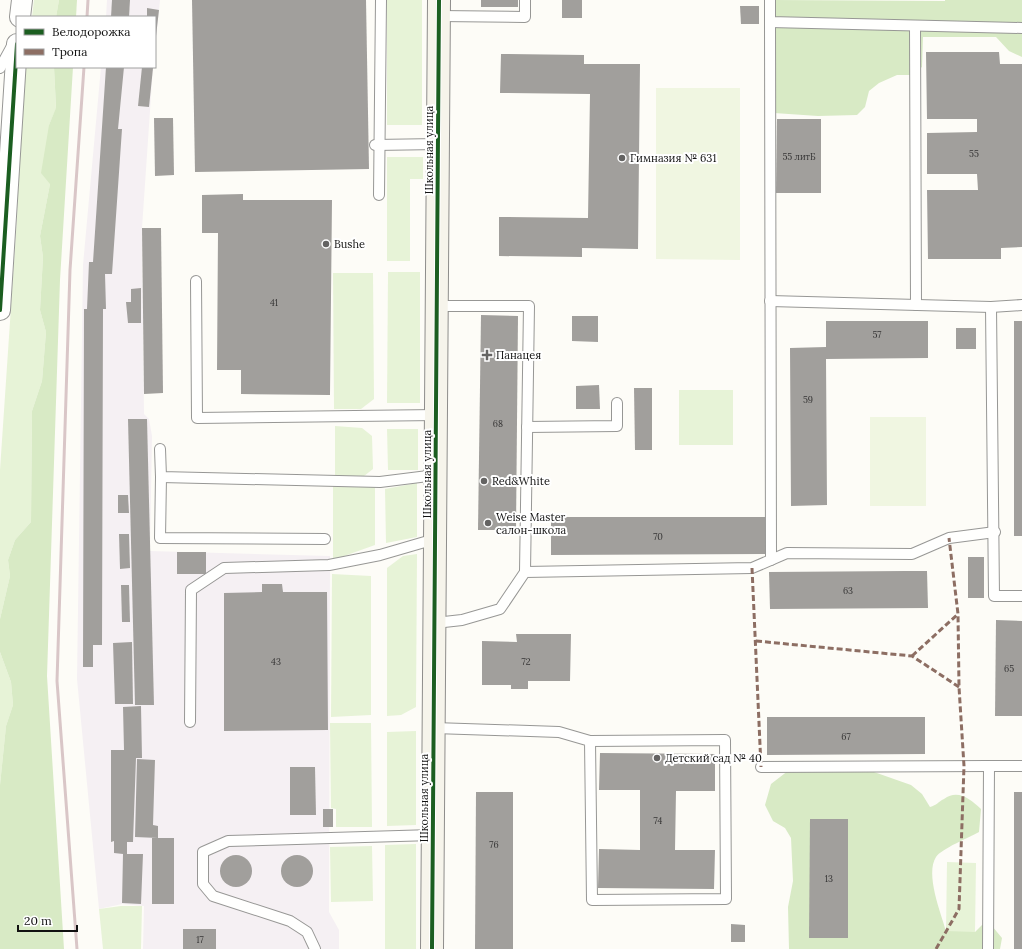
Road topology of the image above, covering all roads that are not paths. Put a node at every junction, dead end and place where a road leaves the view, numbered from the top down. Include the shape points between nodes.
1 (22, 0) edge
2 (381, 0) edge
3 (525, 0) edge
4 (770, 0) edge
5 (439, 8) edge
6 (20, 16) edge
7 (770, 22) junction
8 (915, 26) junction
9 (1022, 28) edge
10 (16, 39) edge
11 (16, 60) edge
12 (0, 68) edge
13 (438, 144) junction
14 (377, 145) junction
15 (379, 195) dead end
16 (196, 281) dead end
17 (770, 301) junction
18 (916, 305) junction
19 (1022, 305) edge
20 (437, 306) junction
21 (991, 307) junction
22 (0, 310) edge
23 (617, 403) dead end
24 (436, 415) junction
25 (527, 427) junction
26 (160, 449) dead end
27 (436, 475) junction
28 (160, 477) junction
29 (995, 532) junction
30 (325, 539) dead end
31 (435, 539) junction
32 (772, 560) junction
33 (525, 572) junction
34 (1022, 596) edge
35 (435, 623) junction
36 (190, 722) dead end
37 (434, 728) junction
38 (590, 742) junction
39 (989, 766) junction
40 (1022, 766) edge
41 (761, 767) dead end
42 (433, 835) junction
43 (314, 949) edge
44 (432, 949) edge
45 (988, 949) edge

1 - 6 street
2 - 14 lane
3 - 5 lane via 525,17
4 - 7 lane
5 - 13 street, Школьная улица
7 - 8 lane
7 - 17 lane
8 - 9 lane
8 - 18 lane
10 - 12 lane
11 - 22 street
13 - 14 lane
13 - 20 street, Школьная улица
14 - 15 lane
16 - 24 lane via 197,418
17 - 18 lane
17 - 32 lane
18 - 21 lane
19 - 21 lane
20 - 24 street, Школьная улица
20 - 25 lane via 529,306
21 - 29 lane
23 - 25 lane via 616,426
24 - 27 street, Школьная улица
25 - 33 lane
26 - 28 lane
27 - 28 lane via 380,482
27 - 31 street, Школьная улица
28 - 30 lane via 160,538
29 - 32 lane via 950,538 912,554 787,553
29 - 34 lane via 994,596
31 - 35 street, Школьная улица
31 - 36 lane via 380,555 329,565 224,568 191,590
32 - 33 lane via 752,568
33 - 35 lane via 500,609 462,620
35 - 37 street, Школьная улица
37 - 38 lane via 559,732
37 - 42 street, Школьная улица
38 - 38 lane via 592,900 726,899 725,740
39 - 40 lane
39 - 41 lane
39 - 45 lane
42 - 43 lane via 228,841 203,852 203,884 213,896 290,921 307,932
42 - 44 street, Школьная улица

